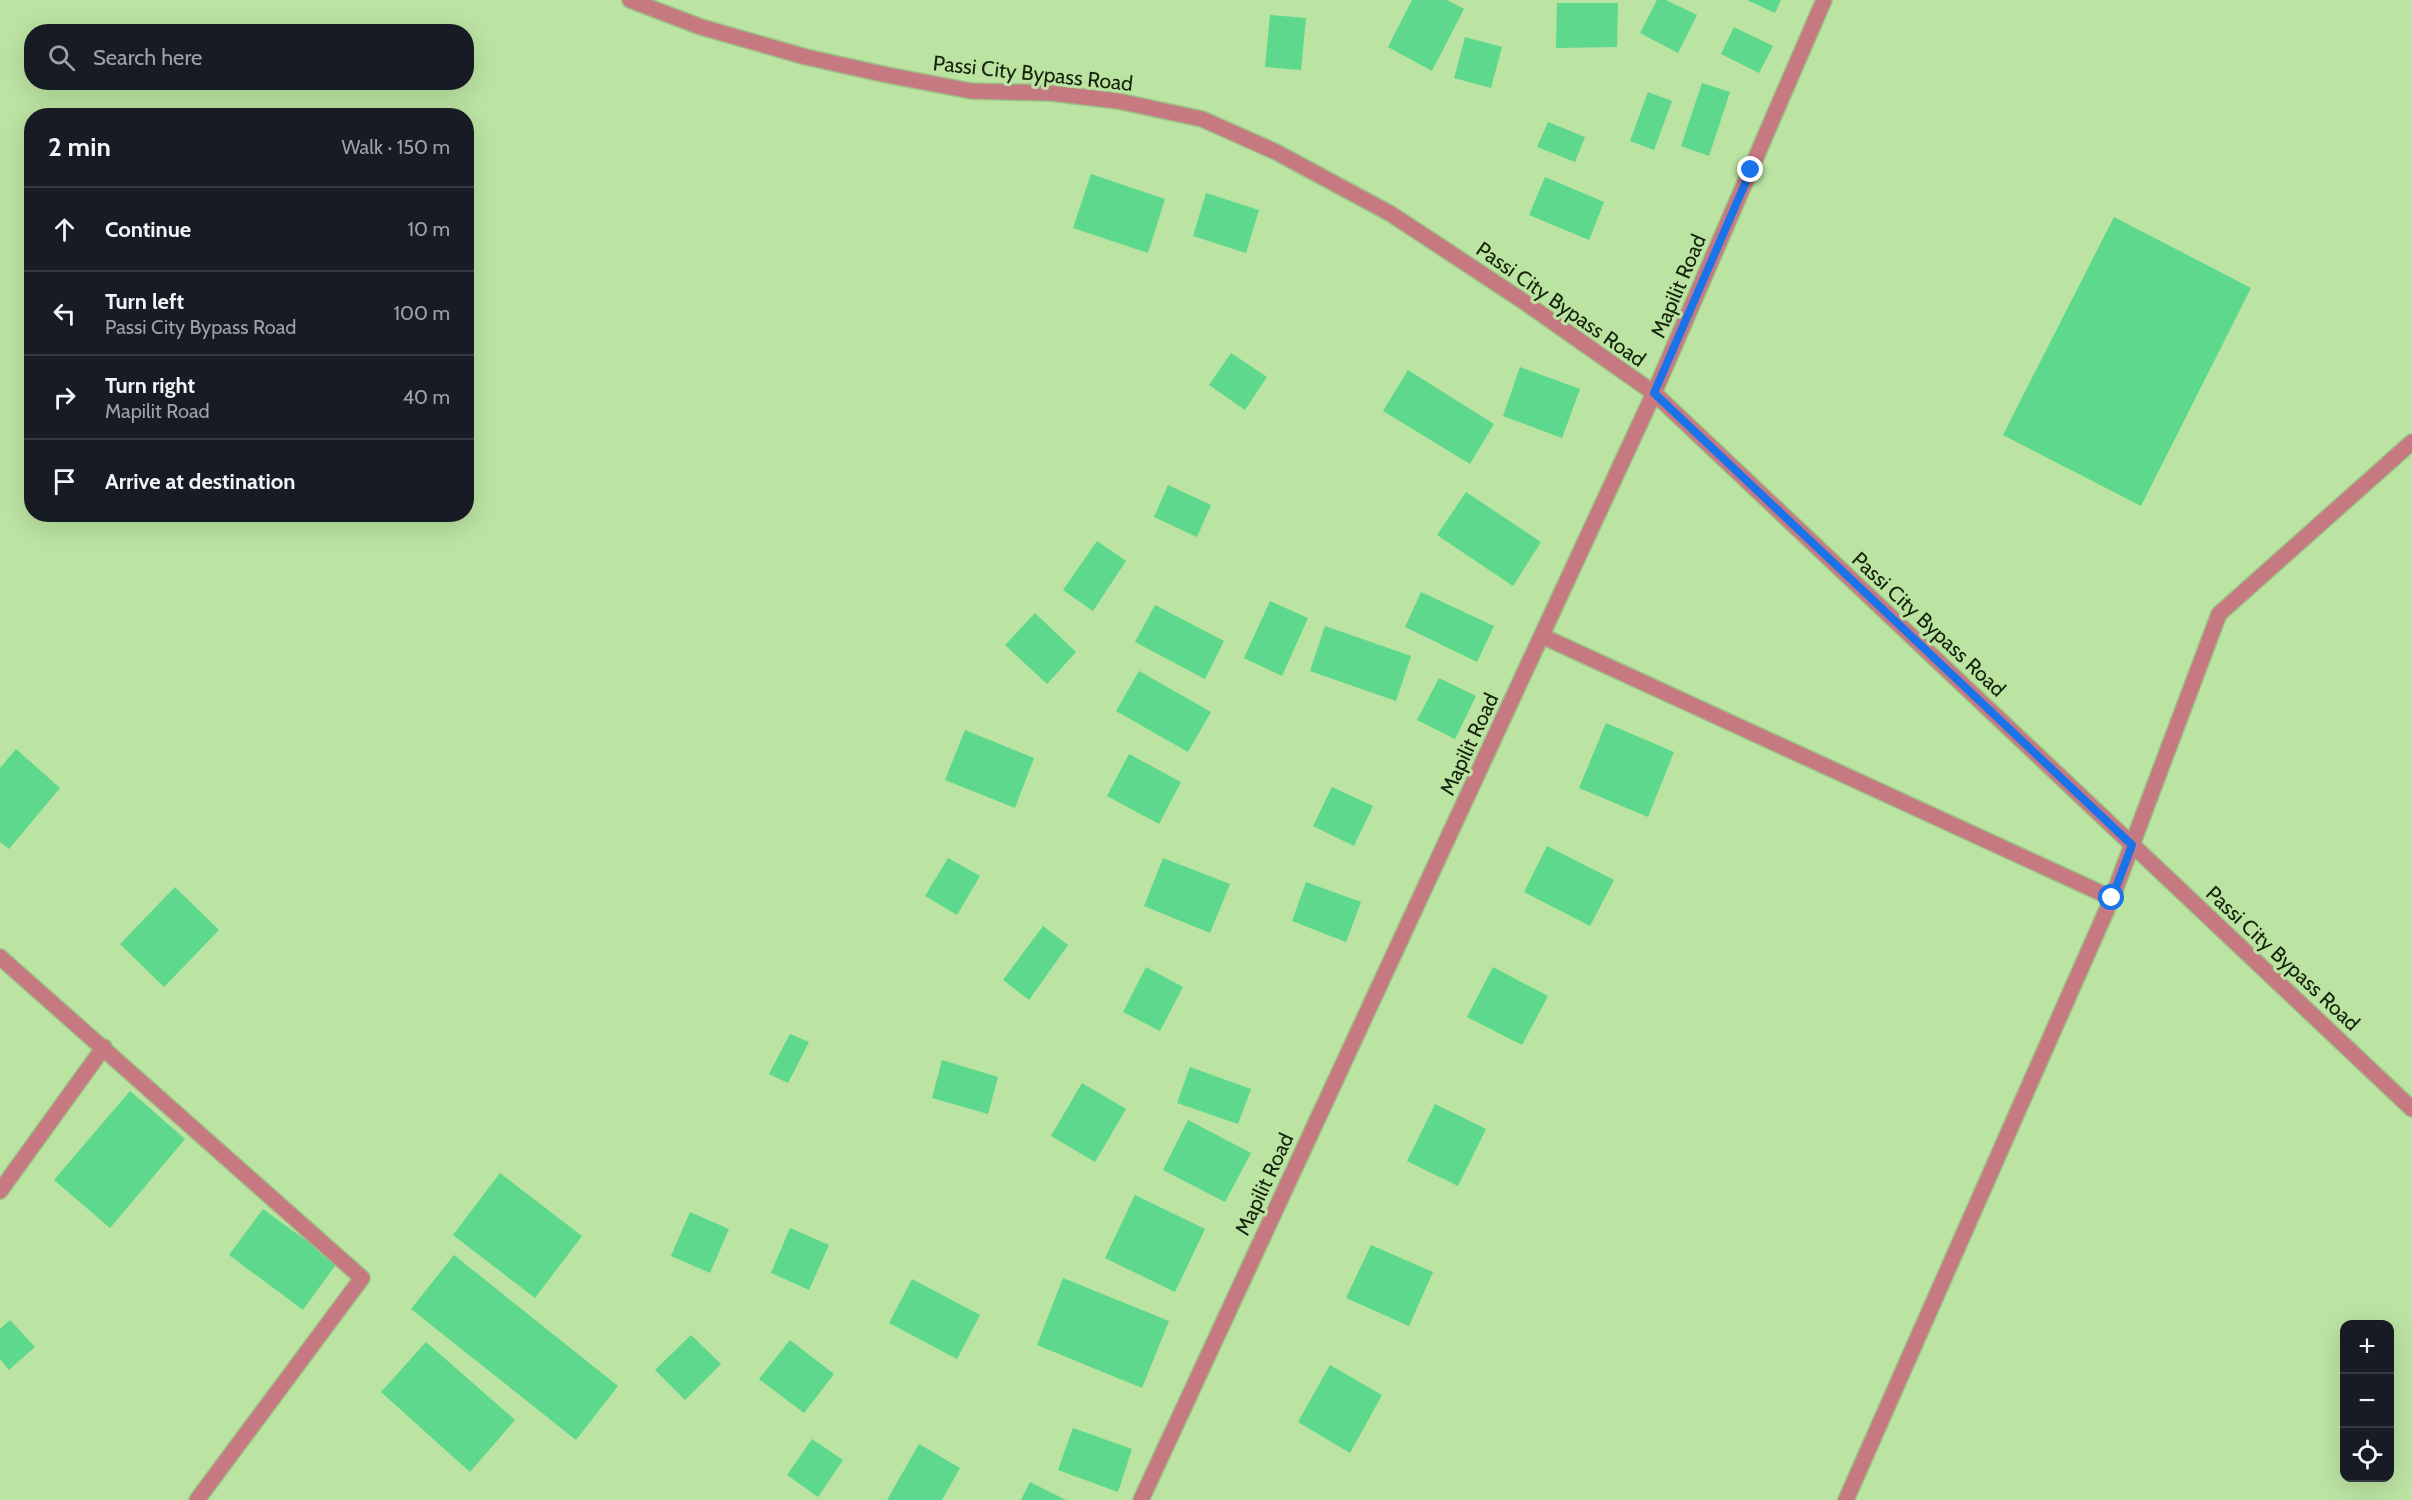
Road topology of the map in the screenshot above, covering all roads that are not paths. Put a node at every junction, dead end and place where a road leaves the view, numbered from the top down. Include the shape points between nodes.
1 (630, 0) edge
2 (1824, 0) edge
3 (1654, 393) junction
4 (2412, 442) edge
5 (1542, 636) junction
6 (2132, 845) junction
7 (2112, 898) junction
8 (0, 957) edge
9 (104, 1047) junction
10 (2412, 1109) edge
11 (0, 1191) edge
12 (197, 1500) edge
13 (1141, 1500) edge
14 (1846, 1500) edge

1 - 3 street, Passi City Bypass Road via 701,27 887,75 971,91 1118,100 1202,119 1276,152 1391,214
2 - 3 street, Mapilit Road
3 - 5 street, Mapilit Road
3 - 6 street, Passi City Bypass Road
4 - 6 street via 2219,614
5 - 7 street
5 - 13 street, Mapilit Road
6 - 7 street
6 - 10 street, Passi City Bypass Road
7 - 14 street
8 - 9 street
9 - 11 street
9 - 12 street via 362,1278

